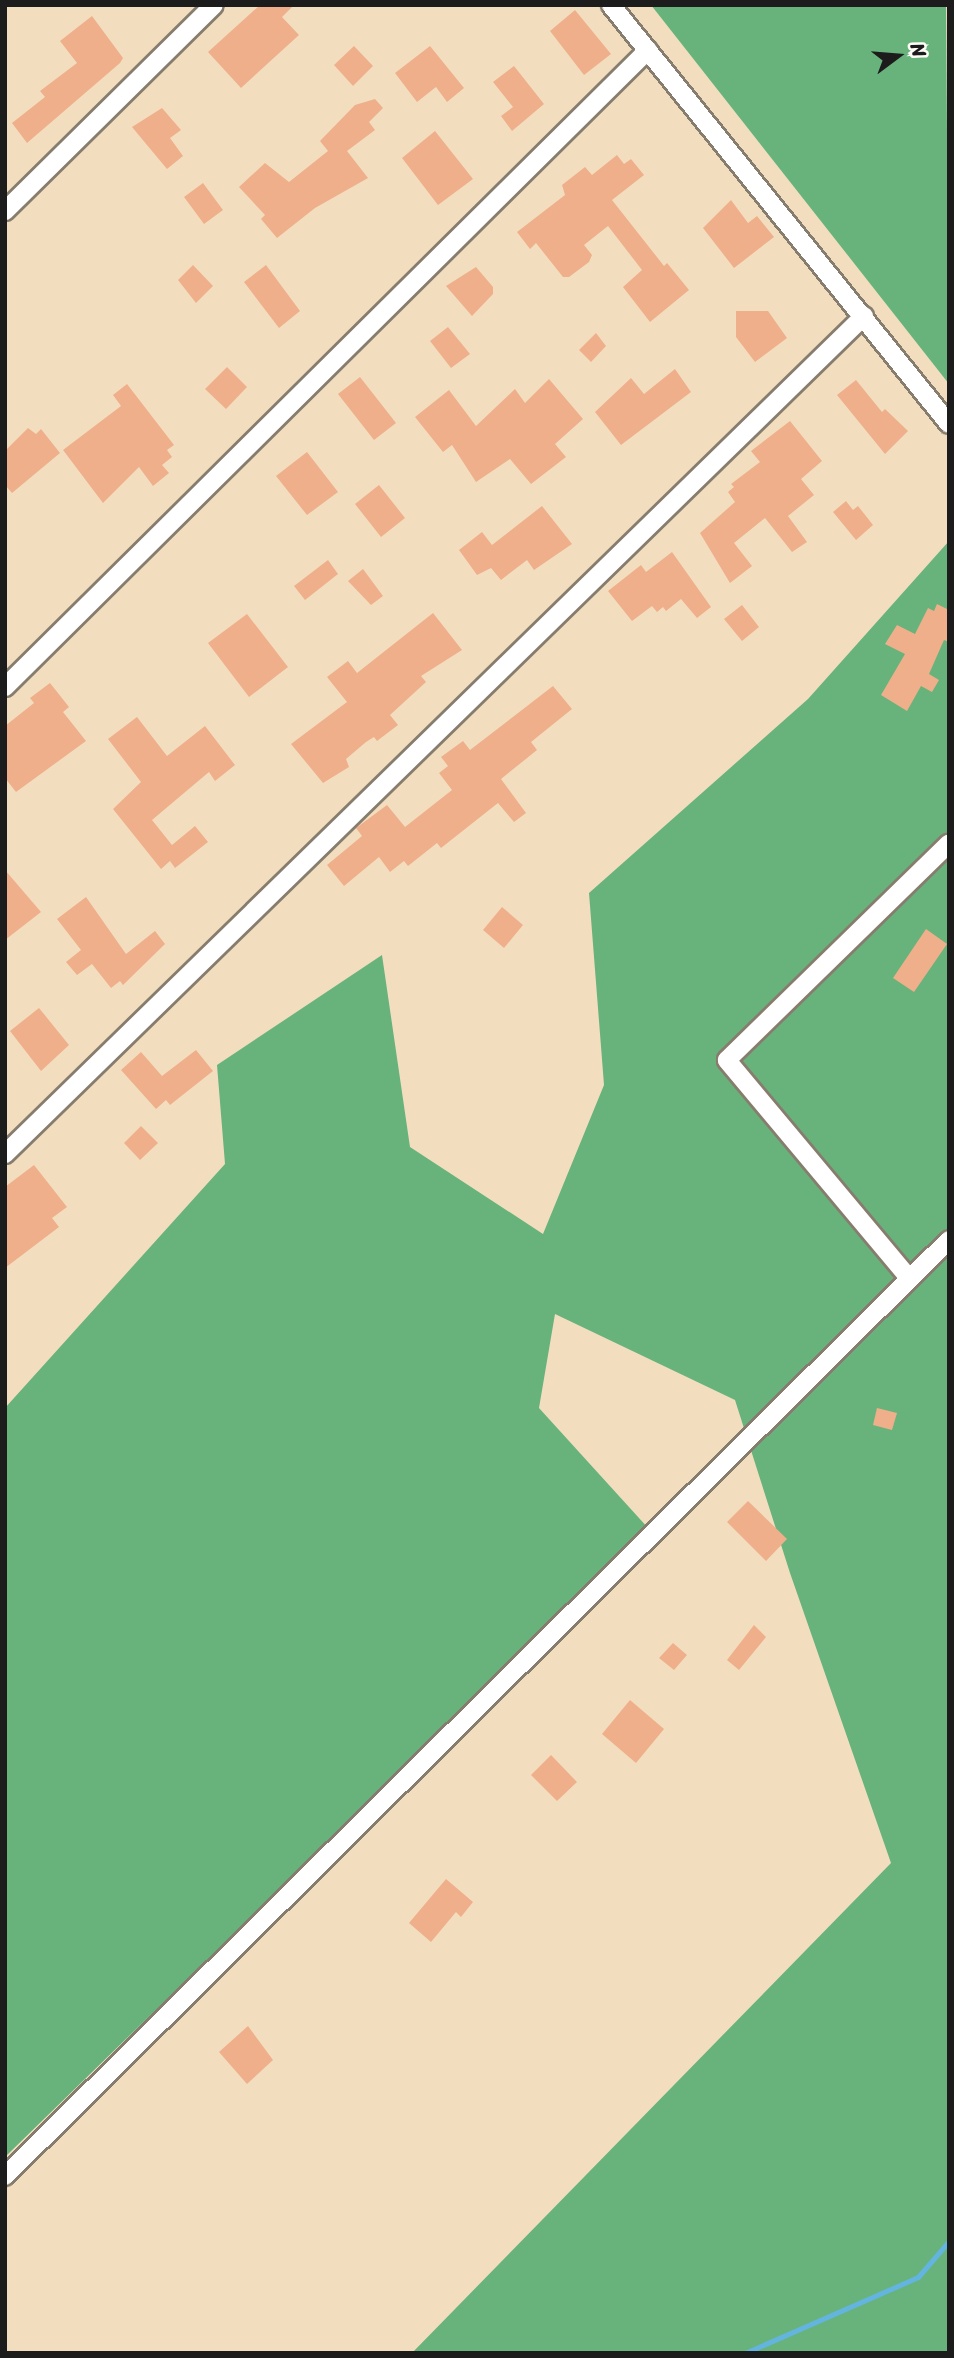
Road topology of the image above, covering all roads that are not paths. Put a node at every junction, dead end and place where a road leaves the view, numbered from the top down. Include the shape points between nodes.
1 (214, 5) edge
2 (611, 5) edge
3 (648, 50) junction
4 (5, 211) edge
5 (864, 316) junction
6 (949, 424) edge
7 (5, 687) edge
8 (949, 843) edge
9 (5, 1154) edge
10 (949, 1240) edge
11 (909, 1278) junction
12 (5, 2176) edge

1 - 4 street
2 - 3 street
3 - 5 street
3 - 7 street
5 - 6 street
5 - 9 street
8 - 11 street via 727,1060
10 - 11 street
11 - 12 street

